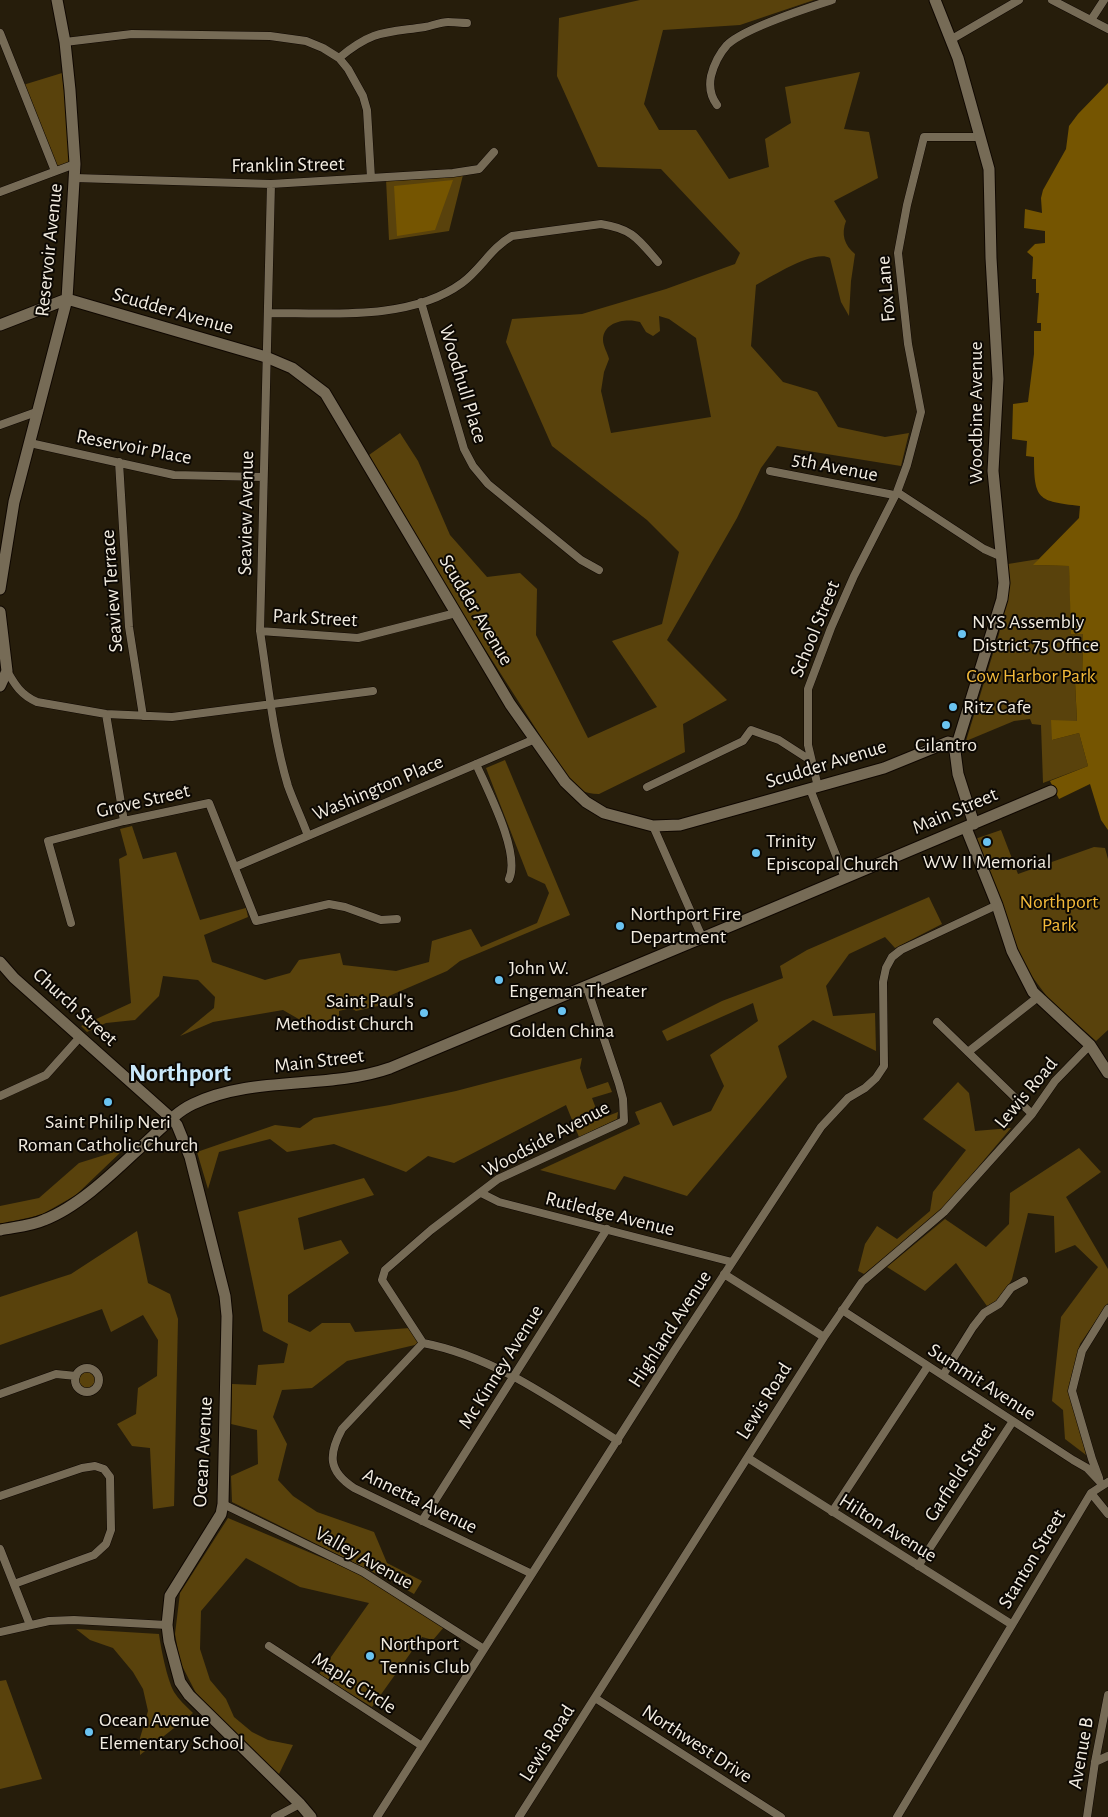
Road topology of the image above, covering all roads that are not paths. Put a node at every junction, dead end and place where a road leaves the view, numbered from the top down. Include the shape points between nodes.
1 (57, 0) edge
2 (832, 0) edge
3 (935, 0) edge
4 (1019, 0) edge
5 (1052, 0) edge
6 (1104, 0) edge
7 (1091, 20) junction
8 (467, 23) dead end
9 (1108, 29) edge
10 (0, 33) edge
11 (952, 39) junction
12 (65, 42) junction
13 (339, 58) junction
14 (717, 105) dead end
15 (980, 137) junction
16 (494, 152) dead end
17 (75, 164) junction
18 (54, 171) junction
19 (75, 178) junction
20 (372, 178) junction
21 (271, 184) junction
22 (0, 192) edge
23 (658, 262) dead end
24 (67, 299) junction
25 (421, 302) junction
26 (268, 314) junction
27 (0, 325) edge
28 (266, 357) junction
29 (39, 411) junction
30 (0, 425) edge
31 (30, 444) junction
32 (119, 462) junction
33 (770, 471) dead end
34 (263, 477) junction
35 (895, 494) junction
36 (1000, 556) junction
37 (599, 570) dead end
38 (0, 589) edge
39 (0, 612) edge
40 (456, 613) junction
41 (260, 632) junction
42 (7, 671) junction
43 (0, 686) edge
44 (373, 691) dead end
45 (272, 705) junction
46 (106, 714) junction
47 (143, 716) junction
48 (535, 739) junction
49 (957, 744) junction
50 (810, 760) junction
51 (476, 764) junction
52 (646, 787) dead end
53 (814, 788) junction
54 (1051, 791) dead end
55 (124, 821) junction
56 (653, 826) junction
57 (970, 826) junction
58 (308, 836) junction
59 (235, 867) junction
60 (845, 878) junction
61 (509, 879) dead end
62 (997, 905) junction
63 (397, 918) dead end
64 (71, 923) dead end
65 (702, 937) junction
66 (1, 965) edge
67 (586, 985) junction
68 (1038, 997) junction
69 (937, 1022) dead end
70 (80, 1037) junction
71 (1090, 1046) junction
72 (968, 1052) junction
73 (1108, 1073) edge
74 (0, 1096) edge
75 (1032, 1114) junction
76 (172, 1118) junction
77 (481, 1193) junction
78 (0, 1230) edge
79 (607, 1230) junction
80 (732, 1262) junction
81 (724, 1274) junction
82 (1024, 1281) dead end
83 (1108, 1308) edge
84 (842, 1310) junction
85 (824, 1337) junction
86 (423, 1343) junction
87 (928, 1366) junction
88 (943, 1375) junction
89 (76, 1376) dead end
90 (515, 1376) junction
91 (0, 1394) edge
92 (1013, 1421) junction
93 (618, 1441) junction
94 (748, 1458) junction
95 (1105, 1483) edge
96 (1091, 1493) junction
97 (0, 1496) edge
98 (223, 1504) junction
99 (832, 1512) junction
100 (1108, 1514) edge
101 (422, 1521) junction
102 (0, 1549) edge
103 (918, 1566) junction
104 (532, 1574) junction
105 (14, 1584) junction
106 (1011, 1624) junction
107 (30, 1625) junction
108 (168, 1625) junction
109 (0, 1632) edge
110 (269, 1646) dead end
111 (484, 1649) junction
112 (1108, 1695) edge
113 (595, 1698) junction
114 (422, 1746) junction
115 (1108, 1756) edge
116 (1094, 1762) junction
117 (300, 1804) junction
118 (275, 1817) edge
119 (310, 1817) edge
120 (377, 1817) edge
121 (519, 1817) edge
122 (781, 1817) edge
123 (897, 1817) edge
124 (1087, 1817) edge

1 - 12 main road, Reservoir Avenue
2 - 14 street via 741,34 728,45 717,58 710,79
3 - 11 main road, Woodbine Avenue
4 - 11 street
5 - 7 street
6 - 7 street
7 - 9 street
8 - 13 street via 447,22 391,30 357,44
10 - 18 street
11 - 15 main road, Woodbine Avenue
12 - 13 street via 132,34 270,36 306,41
12 - 17 main road, Reservoir Avenue
13 - 20 street via 356,80 367,110
15 - 35 street, Fox Lane via 924,137 907,205 898,253 908,344 921,412 907,465
15 - 36 main road, Woodbine Avenue via 989,169 998,379 993,471
16 - 20 street, Franklin Street via 479,169
17 - 18 street
17 - 19 main road, Reservoir Avenue
18 - 22 street
19 - 21 street, Franklin Street
19 - 24 main road, Reservoir Avenue
20 - 21 street, Franklin Street
21 - 26 street, Seaview Avenue
23 - 25 street via 630,232 615,226 601,224 512,236 492,250 463,282
24 - 27 main road
24 - 28 main road, Scudder Avenue
24 - 29 main road, Reservoir Avenue
25 - 26 street via 362,313
25 - 37 street, Woodhull Place via 464,449 473,466 488,484 581,560
26 - 28 street, Seaview Avenue
28 - 34 street, Seaview Avenue
28 - 40 main road, Scudder Avenue via 292,368 325,393
29 - 30 street
29 - 31 main road, Reservoir Avenue
31 - 32 street, Reservoir Place
31 - 38 main road, Reservoir Avenue via 14,502
32 - 34 street, Reservoir Place via 174,475
32 - 47 street, Seaview Terrace via 129,626
33 - 35 street, 5th Avenue
34 - 41 street, Seaview Avenue
35 - 36 street, 5th Avenue
35 - 50 street, School Street via 854,576 808,689
36 - 49 main road, Woodbine Avenue via 1004,583 1002,599
39 - 42 main road
40 - 41 street, Park Street via 358,638
40 - 48 main road, Scudder Avenue via 510,704
41 - 45 street, Seaview Avenue
42 - 43 main road
42 - 46 street via 17,688 32,700
44 - 45 street
45 - 47 street via 172,717
45 - 58 street, Seaview Avenue via 288,785
46 - 47 street
46 - 55 street
48 - 51 street, Washington Place
48 - 56 main road, Scudder Avenue via 565,782 593,808
49 - 53 main road, Scudder Avenue via 948,742 884,768
49 - 57 main road, Woodbine Avenue via 958,774
50 - 52 street via 779,740 751,730 743,741
50 - 53 street, School Street
51 - 58 street, Washington Place
51 - 61 street via 504,829 512,866
53 - 56 main road, Scudder Avenue via 690,823
53 - 60 street, School Street
54 - 57 main road, Main Street
55 - 59 street, Grove Street via 209,803
55 - 64 street, Grove Street via 48,841
56 - 65 street
57 - 60 main road, Main Street
57 - 62 main road, Woodbine Avenue
58 - 59 street, Washington Place
59 - 63 street, Grove Street via 256,921 329,904 345,906 381,920
60 - 65 main road, Main Street
62 - 68 main road, Woodbine Avenue via 1012,951
62 - 80 street, Highland Avenue via 892,957 883,982 884,1066 876,1078 848,1098 821,1127
65 - 67 main road, Main Street
66 - 70 main road, Church Street
67 - 76 main road, Main Street via 376,1072 238,1090 194,1104
67 - 77 street, Woodside Avenue via 619,1084 624,1120 498,1179
68 - 71 main road, Woodbine Avenue
68 - 72 street
69 - 72 street
70 - 74 street via 46,1075
70 - 76 main road, Church Street
71 - 73 main road, Woodbine Avenue
71 - 75 street, Lewis Road via 1055,1081
72 - 75 street
75 - 84 street, Lewis Road via 944,1212 862,1282
76 - 78 main road, Main Street via 107,1178 68,1207 42,1221
76 - 98 main road, Ocean Avenue via 191,1162 225,1296
77 - 79 street, Rutledge Avenue via 499,1202
77 - 86 street, Woodside Avenue via 385,1270 382,1280
79 - 80 street, Rutledge Avenue
79 - 90 street, Mc Kinney Avenue
80 - 81 street, Highland Avenue
81 - 85 street
81 - 93 street, Highland Avenue
82 - 88 street via 1011,1288 1000,1304 984,1313
83 - 95 street via 1082,1351 1072,1391 1092,1460
84 - 85 street, Lewis Road
84 - 87 street, Summit Avenue
85 - 94 street, Lewis Road
86 - 90 street via 462,1353
86 - 101 street, Annetta Avenue via 342,1429 332,1459 336,1472 344,1481
87 - 88 street, Summit Avenue
87 - 99 street
88 - 92 street, Summit Avenue
89 - 91 street via 56,1374
90 - 93 street
90 - 101 street, Mc Kinney Avenue
92 - 95 street, Summit Avenue
92 - 103 street, Garfield Street
93 - 104 street, Highland Avenue
94 - 99 street, Hilton Avenue
94 - 113 street, Lewis Road
95 - 96 street, Stanton Street
96 - 100 street
96 - 106 street, Stanton Street
97 - 105 street via 82,1468 104,1468 110,1477 111,1530 106,1544 94,1555
98 - 108 main road, Ocean Avenue via 221,1514 170,1596
98 - 111 street, Valley Avenue via 363,1572
99 - 103 street, Hilton Avenue
101 - 104 street, Annetta Avenue
102 - 105 street
103 - 106 street, Hilton Avenue
104 - 111 street, Highland Avenue
105 - 107 street
106 - 123 street, Stanton Street
107 - 108 street via 74,1620
107 - 109 street
108 - 117 main road, Ocean Avenue via 180,1682 189,1695
110 - 114 street, Maple Circle
111 - 114 street, Highland Avenue
112 - 116 street, Avenue B
113 - 121 street, Lewis Road
113 - 122 street, Northwest Drive
114 - 120 street, Highland Avenue
115 - 116 street
116 - 124 street, Avenue B
117 - 118 street
117 - 119 main road, Ocean Avenue

